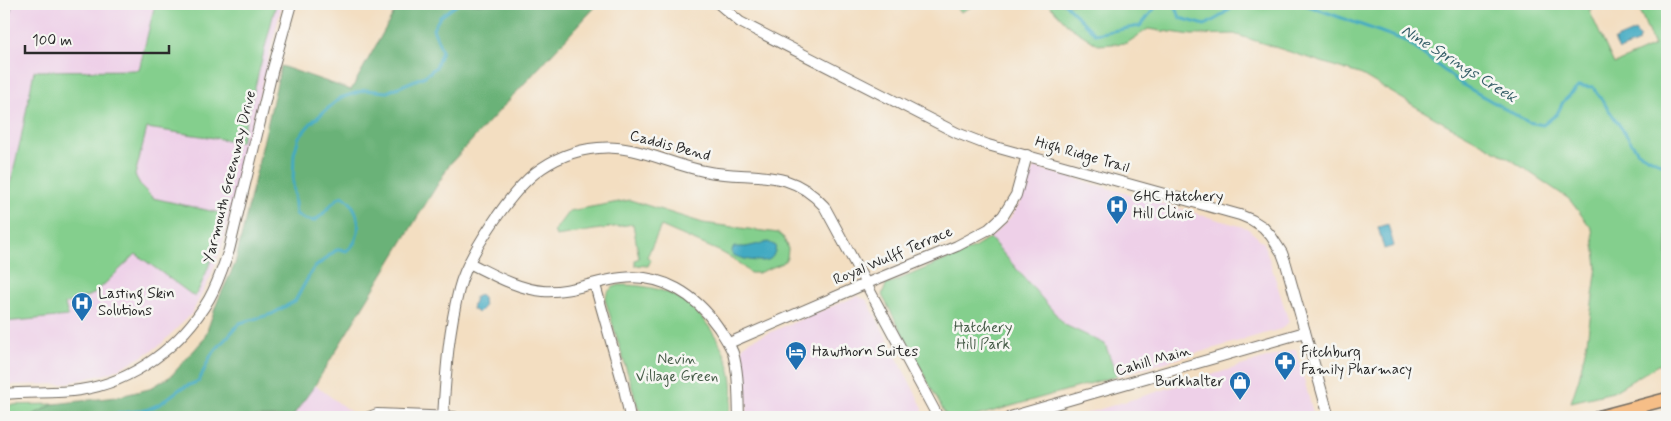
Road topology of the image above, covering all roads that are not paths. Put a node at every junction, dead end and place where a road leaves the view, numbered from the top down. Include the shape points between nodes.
1 (291, 4) edge
2 (719, 4) edge
3 (1028, 155) junction
4 (469, 263) junction
5 (595, 284) junction
6 (865, 284) junction
7 (1304, 332) junction
8 (729, 343) junction
9 (4, 394) edge
10 (1667, 399) edge
11 (369, 417) edge
12 (443, 417) edge
13 (454, 417) edge
14 (630, 417) edge
15 (738, 417) edge
16 (938, 417) edge
17 (1010, 417) edge
18 (1329, 417) edge
19 (1599, 417) edge

1 - 9 street, Yarmouth Greenway Drive via 229,250 209,299 192,324 154,360 103,385 59,392
2 - 3 street, High Ridge Trail via 740,22 957,133
3 - 6 street, Royal Wulff Terrace via 1016,195 1003,216 989,229 957,246
3 - 7 street, High Ridge Trail via 1252,220 1271,236 1282,253
4 - 5 street via 506,281 542,291
4 - 6 street, Caddis Bend via 494,221 536,173 574,152 613,147 712,173 769,176 800,186 824,206
4 - 12 street, Caddis Bend via 459,288 447,349
5 - 8 street via 635,277 673,286 702,306
5 - 14 street
6 - 8 street, Royal Wulff Terrace
6 - 16 street, Caddis Bend
7 - 17 street, Cahill Main
7 - 18 street, High Ridge Trail
8 - 15 street via 738,376
10 - 19 main road
11 - 12 street via 377,414
12 - 13 street

